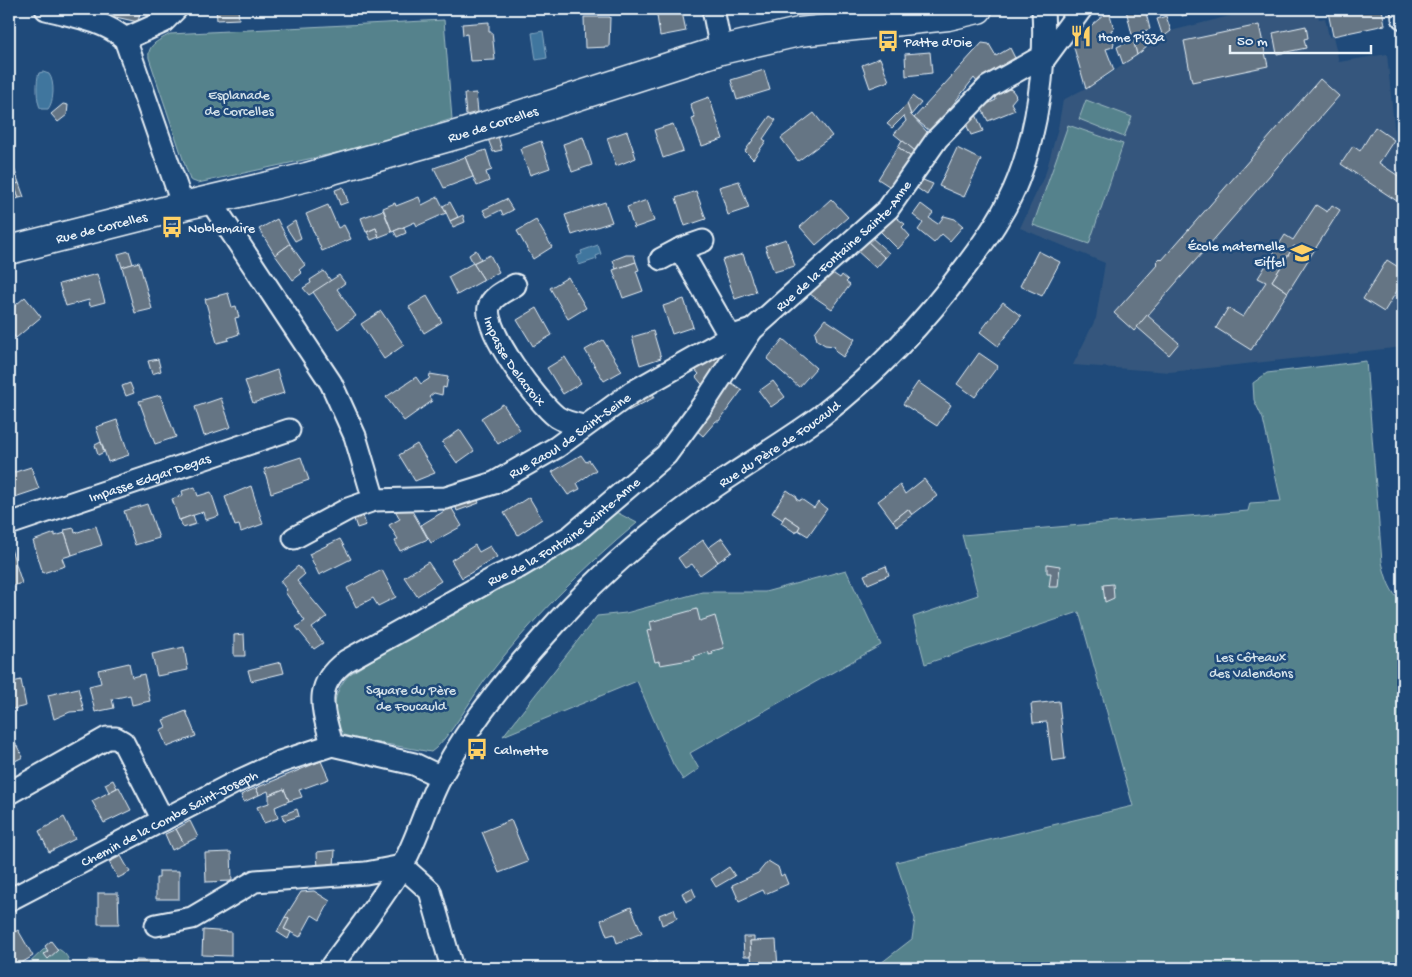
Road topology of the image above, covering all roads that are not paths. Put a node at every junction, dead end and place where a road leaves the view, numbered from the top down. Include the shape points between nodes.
1 (46, 9) edge
2 (176, 9) edge
3 (713, 9) edge
4 (978, 9) edge
5 (1043, 9) edge
6 (1081, 9) edge
7 (1402, 9) edge
8 (1403, 18) edge
9 (125, 39) junction
10 (721, 50) junction
11 (1042, 59) junction
12 (210, 200) junction
13 (183, 206) junction
14 (703, 241) dead end
15 (9, 250) edge
16 (680, 250) junction
17 (661, 259) dead end
18 (515, 285) dead end
19 (752, 330) junction
20 (730, 337) junction
21 (583, 426) junction
22 (289, 430) dead end
23 (374, 500) junction
24 (9, 524) edge
25 (294, 538) dead end
26 (332, 745) junction
27 (441, 777) junction
28 (9, 793) edge
29 (163, 820) junction
30 (402, 866) junction
31 (9, 900) edge
32 (156, 925) dead end
33 (330, 968) edge
34 (452, 968) edge

1 - 9 street via 103,25 116,30
2 - 9 street via 163,22
3 - 10 street
4 - 10 main road, Rue de Corcelles via 948,16 799,32
5 - 11 street, Rue du Père de Foucauld
6 - 11 street, Rue du Père de Foucauld
7 - 8 street
9 - 13 street
10 - 12 main road, Rue de Corcelles via 463,133 307,177
11 - 19 street, Rue de la Fontaine Sainte-Anne via 988,87 937,139 888,209
11 - 27 street, Rue du Père de Foucauld via 1034,129 1018,181 993,228 925,318 862,382 820,416 707,491 622,556 560,618 507,679 464,738
12 - 13 main road, Rue de Corcelles
12 - 23 street via 331,383 355,436
13 - 15 main road, Rue de Corcelles
14 - 16 street
16 - 17 street
16 - 20 street
18 - 21 street, Impasse Delacroix via 496,296 489,306 488,318 493,334 546,407 559,418
19 - 20 street, Rue Raoul de Saint-Seine
19 - 26 street, Rue de la Fontaine Sainte-Anne via 666,455 571,536 346,661 332,672 326,680 322,700
20 - 21 street, Rue Raoul de Saint-Seine via 632,393
21 - 23 street, Rue Raoul de Saint-Seine via 557,447 478,489 446,498
22 - 24 street, Impasse Edgar Degas
23 - 25 street, Rue Raoul de Saint-Seine via 348,509
26 - 27 street via 414,764
26 - 29 street, Chemin de la Combe Saint-Joseph via 280,762
27 - 30 street
28 - 29 street via 106,738 116,738 123,742
29 - 31 street, Chemin de la Combe Saint-Joseph
30 - 32 street via 366,873 255,881 192,918
30 - 33 street
30 - 34 street via 430,891

